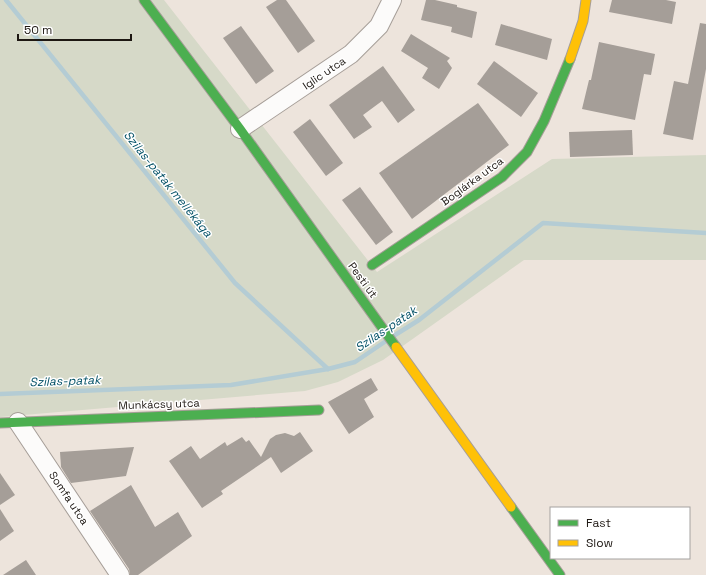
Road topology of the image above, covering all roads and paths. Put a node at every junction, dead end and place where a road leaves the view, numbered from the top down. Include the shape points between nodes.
1 (144, 0) edge
2 (392, 0) edge
3 (586, 0) edge
4 (240, 129) junction
5 (372, 265) dead end
6 (319, 410) dead end
7 (18, 422) junction
8 (0, 423) edge
9 (120, 575) edge
10 (560, 575) edge

1 - 4 main road, Pesti út
2 - 4 street, Iglic utca via 379,26 351,54
3 - 5 main road, Boglárka utca via 583,21 567,67 544,121 527,152 502,177
4 - 10 main road, Pesti út
6 - 7 main road, Munkácsy utca
7 - 8 main road, Munkácsy utca
7 - 9 street, Somfa utca

